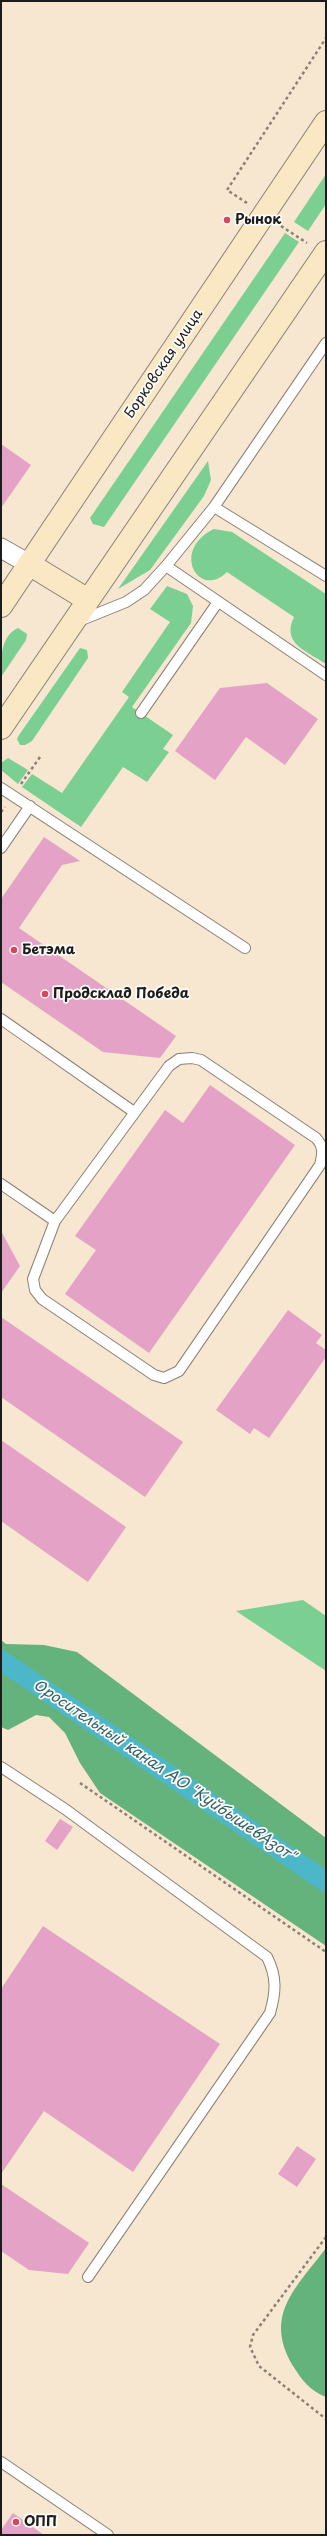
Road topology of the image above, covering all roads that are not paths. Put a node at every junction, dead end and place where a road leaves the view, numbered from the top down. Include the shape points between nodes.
1 (326, 122) edge
2 (326, 252) edge
3 (326, 343) edge
4 (214, 507) junction
5 (1, 548) edge
6 (29, 564) junction
7 (166, 566) junction
8 (326, 576) edge
9 (88, 600) junction
10 (218, 602) junction
11 (1, 606) edge
12 (72, 624) junction
13 (326, 675) edge
14 (141, 713) dead end
15 (1, 728) edge
16 (1, 788) edge
17 (30, 806) junction
18 (1, 848) edge
19 (245, 948) dead end
20 (1, 1019) edge
21 (134, 1112) junction
22 (1, 1184) edge
23 (55, 1221) junction
24 (1, 1767) edge
25 (88, 2277) dead end
26 (1, 2462) edge
27 (108, 2535) edge

1 - 6 main road, Борковская улица
2 - 9 main road
3 - 4 lane
4 - 7 lane
4 - 8 lane
5 - 6 street
6 - 9 main road
6 - 11 main road, Борковская улица
7 - 10 lane
7 - 12 lane via 144,590 126,602
9 - 12 main road
10 - 13 lane
10 - 14 lane
12 - 15 main road
16 - 17 lane
17 - 18 lane
17 - 19 lane
20 - 21 lane
21 - 23 lane
21 - 23 lane via 169,1066 180,1059 201,1060 316,1138 322,1146 320,1164 179,1371 164,1378 154,1376 42,1299 35,1290 33,1279
22 - 23 lane
24 - 25 lane via 64,1809 268,1957 274,1972 276,1993 270,2013
26 - 27 lane

